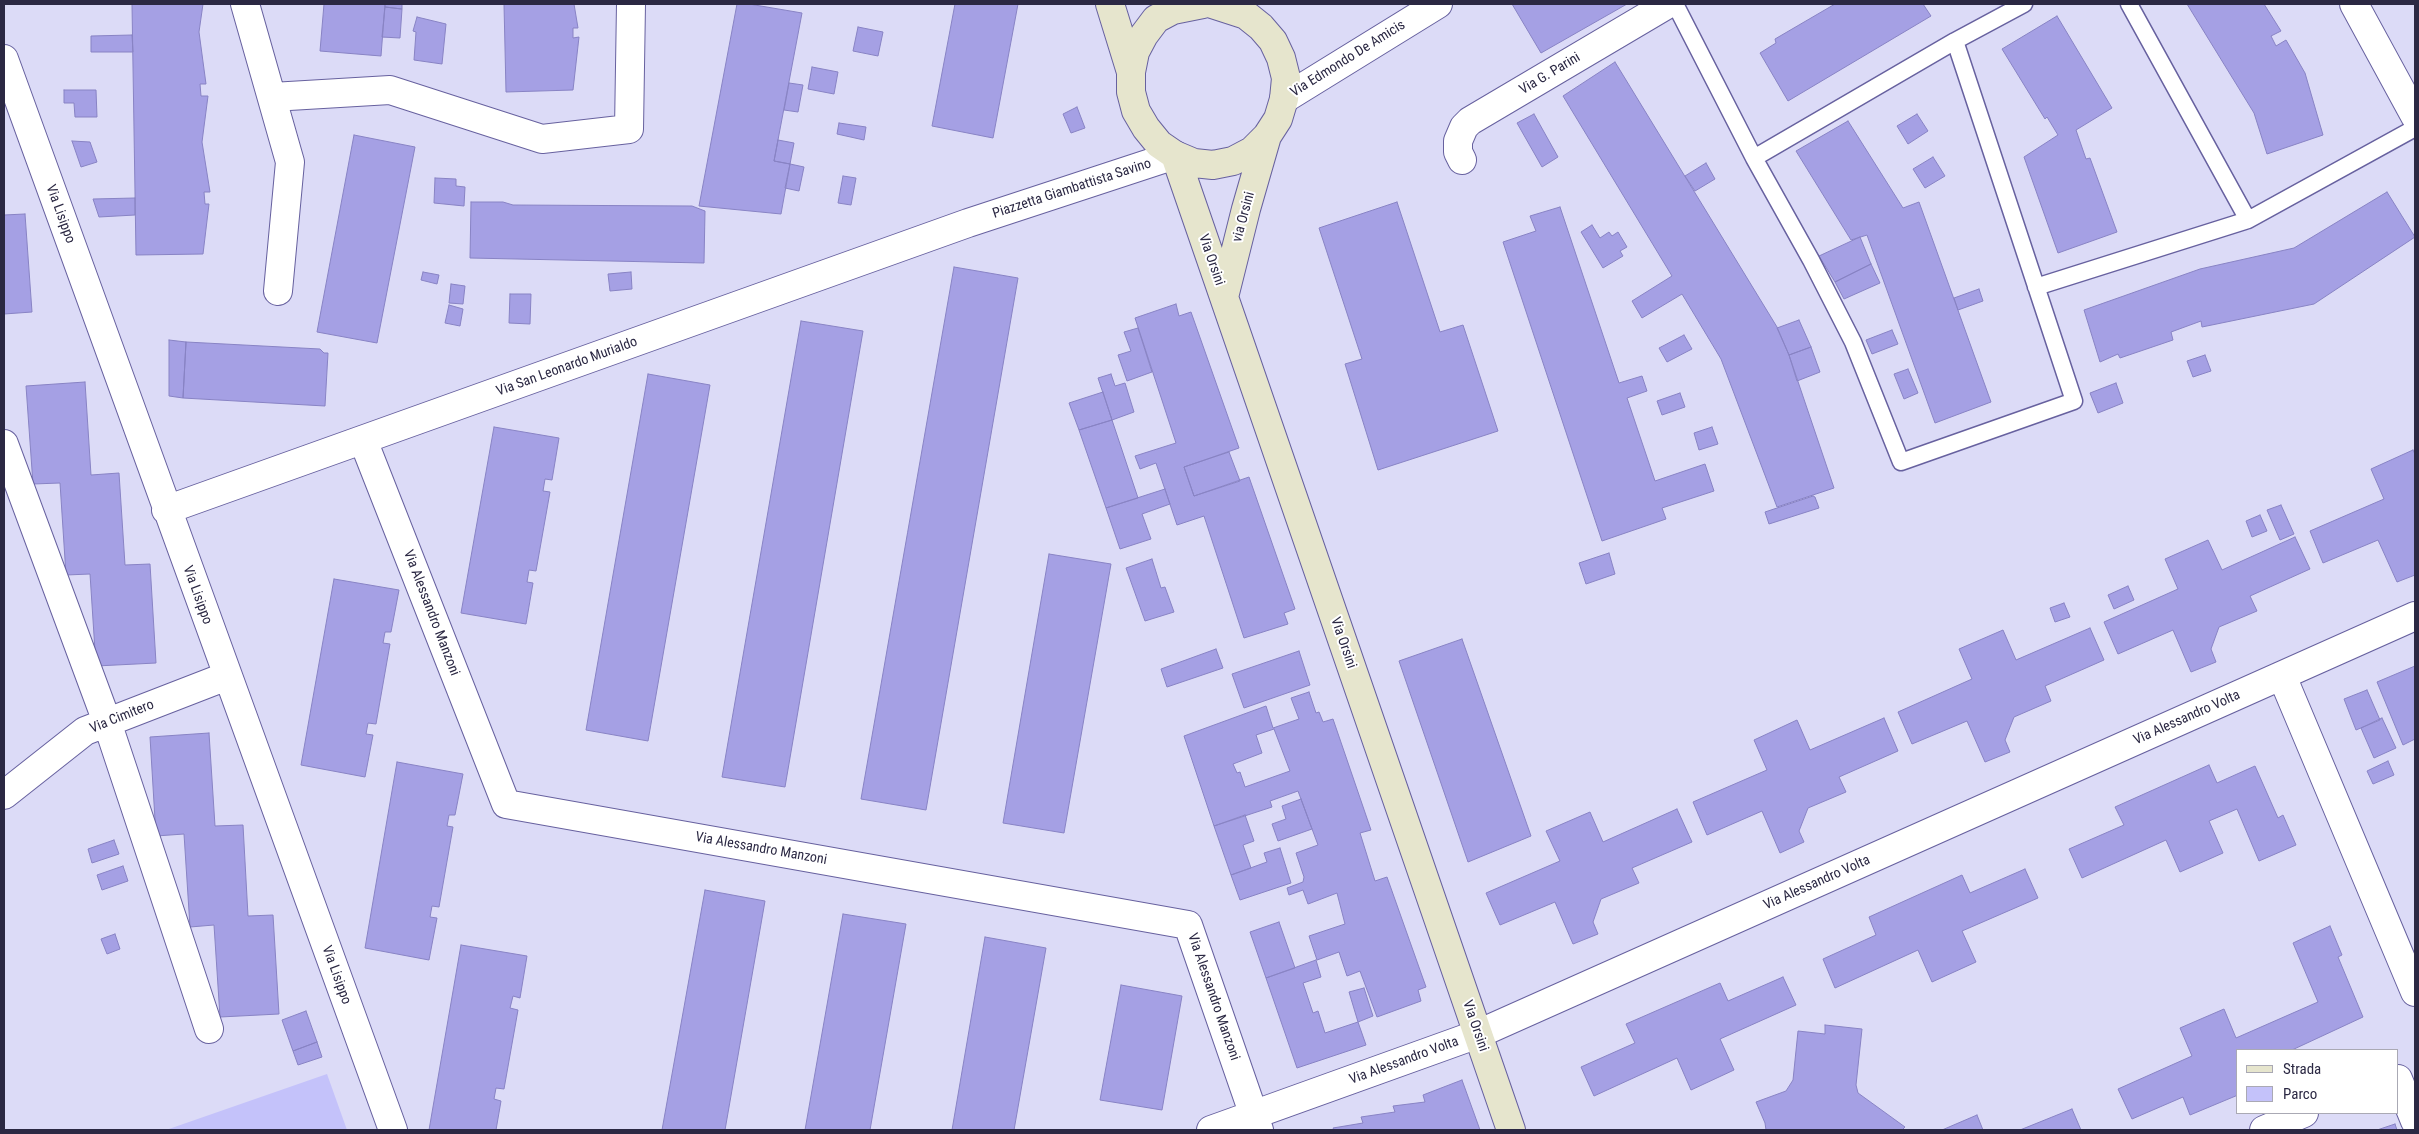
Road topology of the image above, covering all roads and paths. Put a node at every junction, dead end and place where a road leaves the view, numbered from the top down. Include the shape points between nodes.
1 (245, 4) edge
2 (631, 4) edge
3 (1110, 4) edge
4 (1199, 4) edge
5 (1438, 4) edge
6 (1668, 4) edge
7 (1675, 4) edge
8 (2024, 4) edge
9 (2129, 4) edge
10 (2354, 4) edge
11 (1954, 41) junction
12 (4, 58) edge
13 (1131, 72) junction
14 (272, 97) junction
15 (1284, 99) junction
16 (2415, 116) edge
17 (2415, 128) edge
18 (1267, 136) junction
19 (1175, 155) junction
20 (1754, 158) junction
21 (1462, 160) dead end
22 (2248, 220) junction
23 (968, 223) joint
24 (2036, 287) junction
25 (278, 291) dead end
26 (1224, 297) junction
27 (363, 440) junction
28 (4, 444) edge
29 (166, 510) junction
30 (2415, 616) edge
31 (227, 676) junction
32 (2282, 676) junction
33 (107, 722) junction
34 (4, 795) edge
35 (2415, 992) edge
36 (210, 1028) dead end
37 (1478, 1034) junction
38 (2415, 1065) edge
39 (2399, 1072) edge
40 (2399, 1081) edge
41 (2302, 1114) edge
42 (2415, 1121) edge
43 (1256, 1122) edge
44 (393, 1130) edge
45 (1211, 1130) edge
46 (1511, 1130) edge
47 (2264, 1130) edge

1 - 14 street
2 - 14 street via 629,129 542,139 390,90
3 - 13 main road
4 - 13 main road via 1173,10 1156,19 1135,52
4 - 15 main road via 1246,15 1261,27 1282,58 1286,78
5 - 15 street, Via Edmondo De Amicis
6 - 21 street, Via G. Parini via 1470,121 1464,126 1458,141
7 - 20 lane
8 - 11 lane
9 - 22 lane
10 - 16 street
11 - 20 lane
11 - 24 lane
12 - 29 street, Via Lisippo
13 - 19 main road via 1131,92 1136,111 1159,144
14 - 25 street via 290,162
15 - 18 main road via 1278,119
17 - 22 lane
18 - 19 main road via 1252,151 1233,161 1213,165 1194,163
18 - 26 main road, via Orsini
19 - 23 street, Piazzetta Giambattista Savino
19 - 26 main road, Via Orsini
20 - 24 lane via 1852,342 1901,462 2074,402
22 - 24 lane
23 - 27 street, Via San Leonardo Murialdo
26 - 37 main road, Via Orsini
27 - 29 street, Via San Leonardo Murialdo
27 - 43 street, Via Alessandro Manzoni via 506,804 1188,925
28 - 33 street
29 - 31 street, Via Lisippo
30 - 32 street, Via Alessandro Volta
31 - 33 street, Via Cimitero
31 - 44 street, Via Lisippo
32 - 35 street
32 - 37 street, Via Alessandro Volta
33 - 34 street, Via Cimitero via 85,731
33 - 36 street
37 - 43 street, Via Alessandro Volta
37 - 46 main road, Via Orsini
38 - 39 street
40 - 42 street
41 - 47 street
43 - 45 street, Via Alessandro Volta

